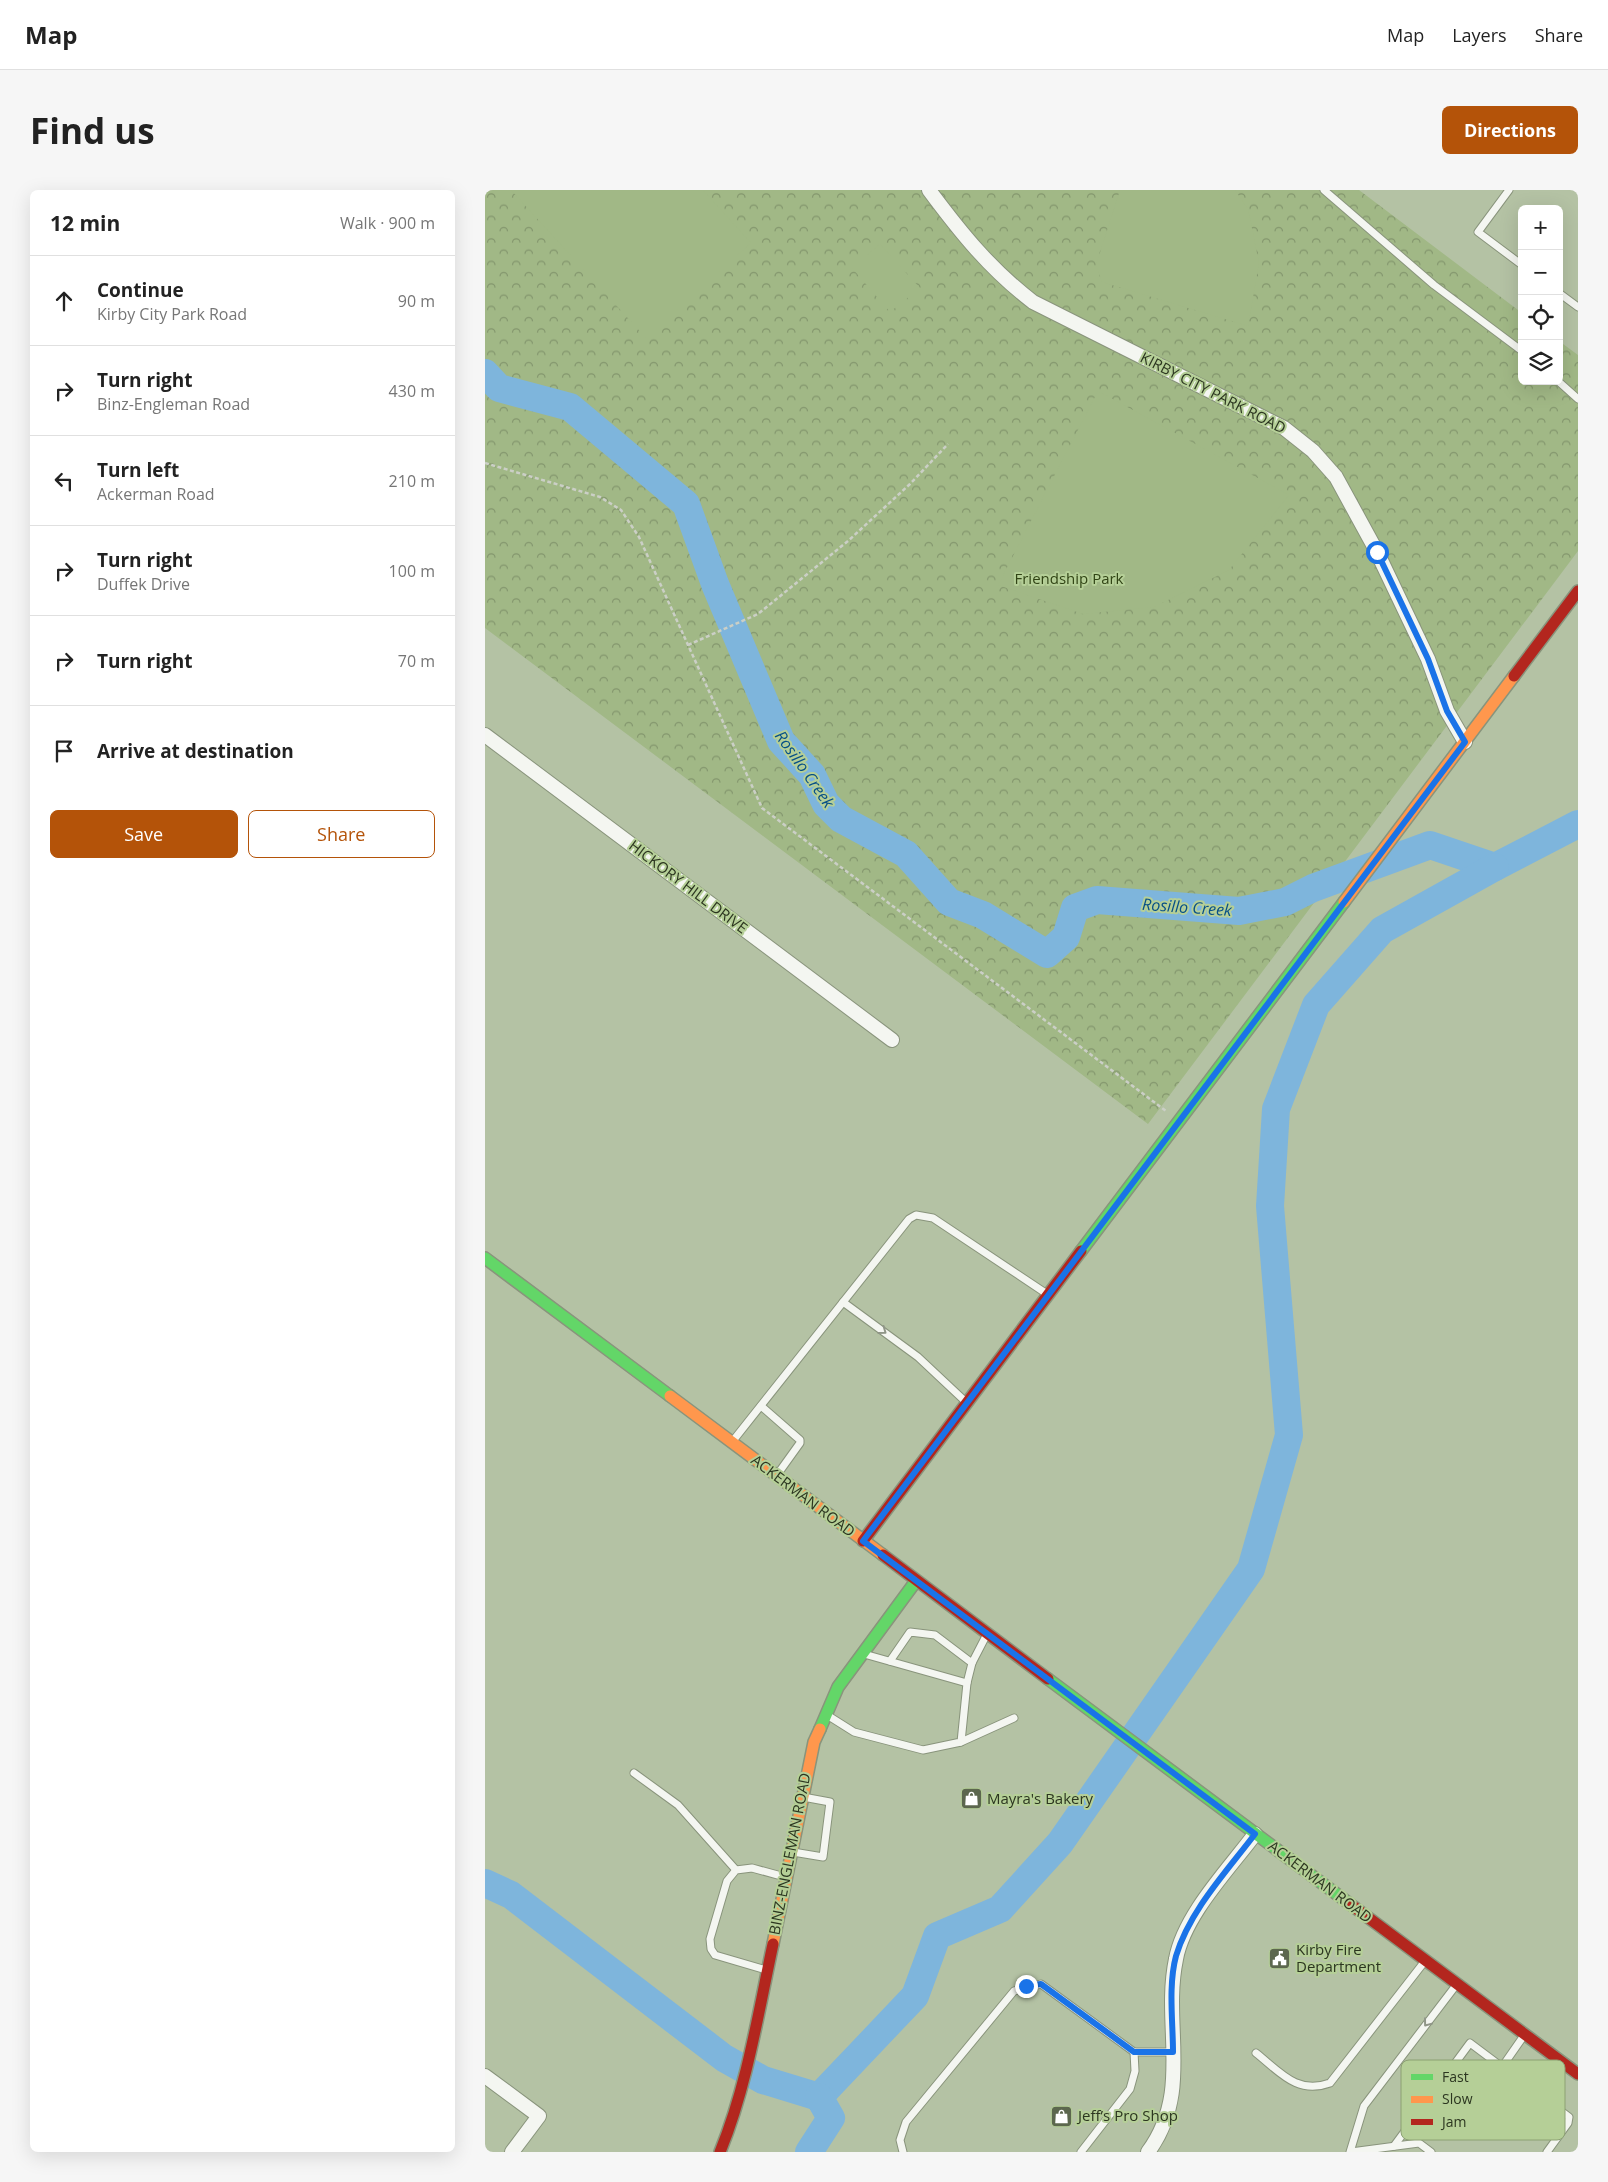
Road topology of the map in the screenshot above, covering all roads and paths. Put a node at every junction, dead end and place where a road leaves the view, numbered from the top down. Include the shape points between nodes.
1 (929, 190) edge
2 (1323, 190) edge
3 (1509, 190) edge
4 (1518, 262) edge
5 (1562, 295) edge
6 (1578, 307) edge
7 (1518, 348) edge
8 (1562, 385) edge
9 (1578, 399) edge
10 (948, 444) dead end
11 (485, 463) edge
12 (1578, 591) edge
13 (687, 645) junction
14 (485, 735) edge
15 (1465, 742) junction
16 (892, 1040) dead end
17 (1180, 1121) junction
18 (485, 1258) edge
19 (1048, 1295) junction
20 (843, 1302) junction
21 (967, 1403) junction
22 (761, 1406) junction
23 (732, 1443) junction
24 (776, 1476) junction
25 (863, 1541) junction
26 (916, 1581) junction
27 (987, 1633) junction
28 (861, 1653) junction
29 (890, 1661) junction
30 (972, 1663) junction
31 (967, 1683) junction
32 (825, 1714) junction
33 (1014, 1718) dead end
34 (961, 1742) junction
35 (635, 1773) dead end
36 (801, 1797) junction
37 (1255, 1834) junction
38 (790, 1852) junction
39 (736, 1870) junction
40 (785, 1877) junction
41 (1425, 1960) junction
42 (767, 1971) junction
43 (1457, 1984) junction
44 (1525, 2034) junction
45 (1134, 2052) junction
46 (1173, 2052) junction
47 (1256, 2053) dead end
48 (1458, 2060) edge
49 (1494, 2060) edge
50 (1506, 2060) edge
51 (1559, 2060) edge
52 (1565, 2064) edge
53 (1578, 2074) edge
54 (485, 2076) edge
55 (1565, 2114) edge
56 (1565, 2127) edge
57 (1401, 2138) edge
58 (1556, 2140) edge
59 (1395, 2146) junction
60 (512, 2152) edge
61 (720, 2152) edge
62 (903, 2152) edge
63 (1081, 2152) edge
64 (1148, 2152) edge
65 (1350, 2152) edge
66 (1431, 2152) edge
67 (1547, 2152) edge

1 - 15 street, KIRBY CITY PARK ROAD via 969,242 1004,280 1033,302 1285,428 1313,451 1336,477 1377,552 1428,659 1447,711
2 - 7 lane via 1434,286
3 - 4 lane via 1478,232
5 - 6 lane
8 - 9 lane
10 - 13 path via 911,484 848,541 758,614
11 - 13 path via 600,497 621,510 639,537
12 - 15 street
13 - 17 path via 762,808
14 - 16 street, HICKORY HILL DRIVE
15 - 17 street
17 - 19 street
18 - 23 street, ACKERMAN ROAD
19 - 20 lane via 933,1218 917,1215 909,1219
19 - 21 street
20 -> 21 lane via 918,1357
20 - 22 lane
21 - 25 street
22 - 23 lane
22 - 24 lane via 800,1440
23 - 24 street, ACKERMAN ROAD
24 - 25 street, ACKERMAN ROAD
25 - 26 street, ACKERMAN ROAD
26 - 27 street, ACKERMAN ROAD
26 - 28 street, BINZ-ENGLEMAN ROAD
27 - 30 lane
27 - 37 street, ACKERMAN ROAD
28 - 29 lane
28 - 32 street, BINZ-ENGLEMAN ROAD via 838,1687
29 - 30 lane via 910,1632 935,1635
29 - 31 lane
30 - 31 lane
31 - 34 lane
32 - 34 lane via 854,1732 923,1750
32 - 36 street, BINZ-ENGLEMAN ROAD via 814,1742
33 - 34 lane
35 - 39 lane via 678,1805
36 - 38 street, BINZ-ENGLEMAN ROAD
36 - 38 lane via 830,1802 823,1857
37 - 41 street, ACKERMAN ROAD
37 - 46 street via 1184,1934 1176,1958 1173,1986
38 - 40 street, BINZ-ENGLEMAN ROAD
39 - 40 lane via 752,1868
39 - 42 lane via 727,1880 710,1939 711,1949 720,1958
40 - 42 street, BINZ-ENGLEMAN ROAD
41 - 43 street, ACKERMAN ROAD
41 - 47 lane via 1330,2083 1316,2088 1298,2085
42 - 61 street, BINZ-ENGLEMAN ROAD via 737,2104
43 - 44 street, ACKERMAN ROAD
43 -> 65 lane via 1365,2106
44 - 50 lane
44 - 51 street, ACKERMAN ROAD
45 - 46 lane
45 - 62 lane via 1041,1984 1014,1991 906,2122 899,2140
45 - 63 lane via 1135,2071 1130,2089
46 - 64 street via 1170,2110 1161,2134
48 - 49 lane via 1470,2043
52 - 53 street, ACKERMAN ROAD
54 - 60 street via 539,2116
55 - 56 lane via 1569,2117
57 - 59 lane
58 - 67 lane
59 - 65 lane
59 - 66 lane via 1419,2143

